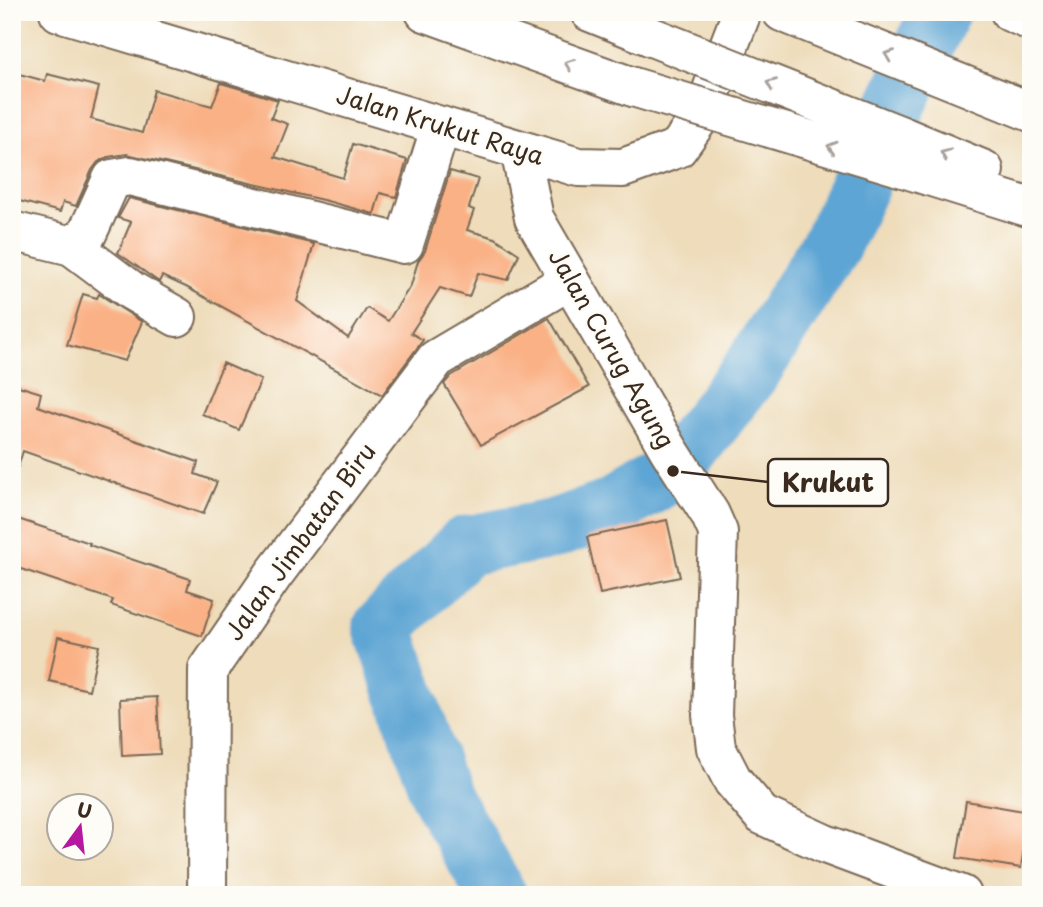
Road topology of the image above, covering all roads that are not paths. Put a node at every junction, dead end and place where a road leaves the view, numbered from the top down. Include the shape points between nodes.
1 (59, 12) edge
2 (425, 12) edge
3 (590, 12) edge
4 (742, 12) edge
5 (782, 12) edge
6 (1010, 12) edge
7 (1031, 21) edge
8 (1031, 112) edge
9 (440, 125) junction
10 (520, 150) junction
11 (900, 151) junction
12 (1031, 190) edge
13 (1031, 208) edge
14 (12, 231) edge
15 (72, 246) junction
16 (570, 281) junction
17 (177, 317) dead end
18 (207, 895) edge
19 (962, 895) edge

1 - 9 main road, Jalan Krukut Raya
11 -> 2 main road, bridge via 633,87
11 -> 3 main road, bridge
4 - 10 main road, Jalan Krukut Raya via 703,113 677,148 623,168 578,167
8 -> 5 main road
6 - 7 main road
9 - 10 main road, Jalan Krukut Raya
9 - 15 main road via 404,244 130,176 113,179 87,234
10 - 16 main road, Jalan Curug Agung via 534,218
12 -> 11 main road
11 - 13 main road
14 - 15 main road
15 - 17 main road via 132,291
16 - 18 main road, Jalan Jimbatan Biru via 436,359 274,574 208,670
16 - 19 main road, Jalan Curug Agung via 718,532 712,715 716,748 733,781 762,815 825,844

